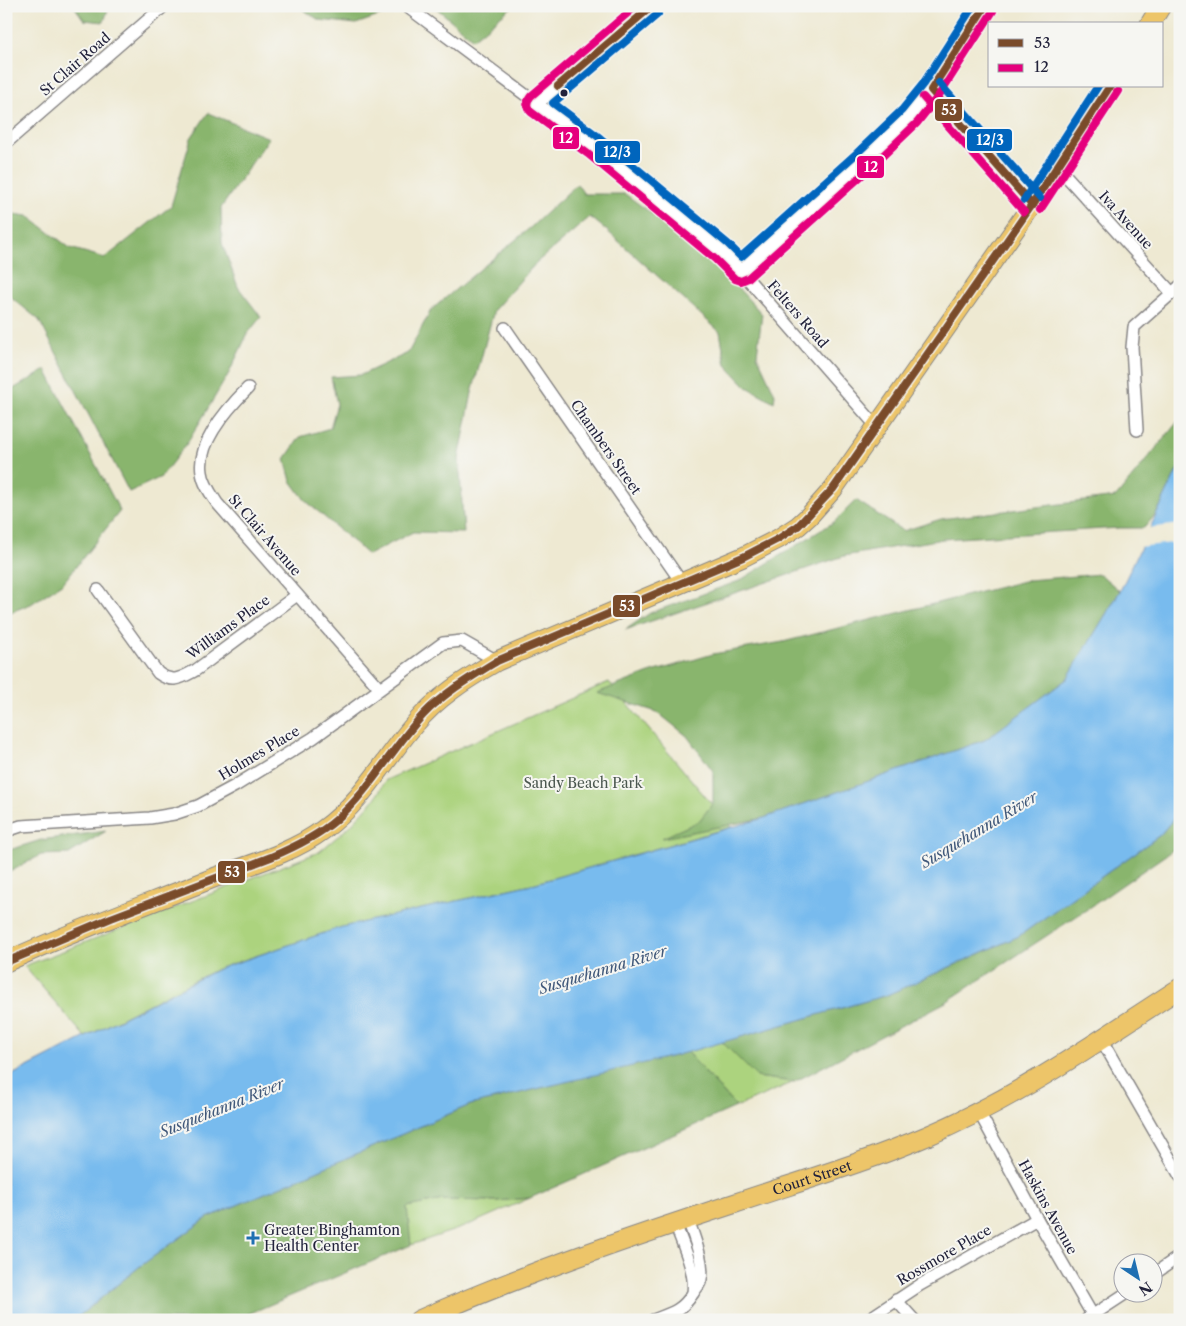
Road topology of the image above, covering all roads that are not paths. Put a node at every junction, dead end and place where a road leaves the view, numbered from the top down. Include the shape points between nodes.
1 (164, 6) edge
2 (406, 6) edge
3 (984, 6) edge
4 (1161, 6) edge
5 (651, 7) edge
6 (1151, 22) edge
7 (1109, 88) edge
8 (931, 90) junction
9 (537, 104) junction
10 (6, 143) edge
11 (1058, 167) junction
12 (1032, 205) junction
13 (741, 271) junction
14 (1176, 290) edge
15 (505, 328) dead end
16 (248, 388) dead end
17 (877, 427) junction
18 (1137, 430) dead end
19 (682, 583) junction
20 (98, 590) dead end
21 (298, 595) junction
22 (498, 661) junction
23 (379, 688) junction
24 (8, 827) edge
25 (6, 962) edge
26 (1180, 988) edge
27 (1101, 1039) junction
28 (979, 1112) junction
29 (1180, 1176) edge
30 (1037, 1219) junction
31 (681, 1221) junction
32 (1180, 1256) edge
33 (1164, 1267) edge
34 (896, 1300) junction
35 (1114, 1302) edge
36 (1090, 1318) edge
37 (419, 1320) edge
38 (652, 1320) edge
39 (867, 1320) edge
40 (914, 1320) edge

1 - 10 street, St Clair Road
2 - 9 street, Felters Road
3 - 8 street
4 - 6 main road
5 - 9 street
7 - 11 main road
8 - 12 street
8 - 13 street via 909,117 864,160
9 - 13 street, Felters Road via 594,146
11 - 12 main road
11 - 14 street, Iva Avenue
12 - 17 main road
13 - 17 street, Felters Road
14 - 18 street via 1134,327 1132,348
15 - 19 street, Chambers Street
16 - 21 street, St Clair Avenue via 216,426 207,442 201,463 202,473 217,503
17 - 19 main road via 834,489 798,526 743,557
19 - 22 main road
20 - 21 street, Williams Place via 158,673 170,680 196,670
21 - 23 street, St Clair Avenue
22 - 23 street, Holmes Place via 462,642 443,643
22 - 25 main road via 460,683 431,707 364,792 338,819 300,844
23 - 24 street, Holmes Place via 313,738 198,806 150,818
26 - 27 main road, Court Street
27 - 28 main road, Court Street
27 - 29 street
28 - 30 street, Haskins Avenue
28 - 31 main road, Court Street via 879,1156
30 - 34 street, Rossmore Place
30 - 36 street, Haskins Avenue
31 - 37 main road, Court Street via 552,1265
31 - 38 street via 702,1270 700,1282 682,1307
32 - 33 street
34 - 39 street, Rossmore Place
34 - 40 street
35 - 36 street

